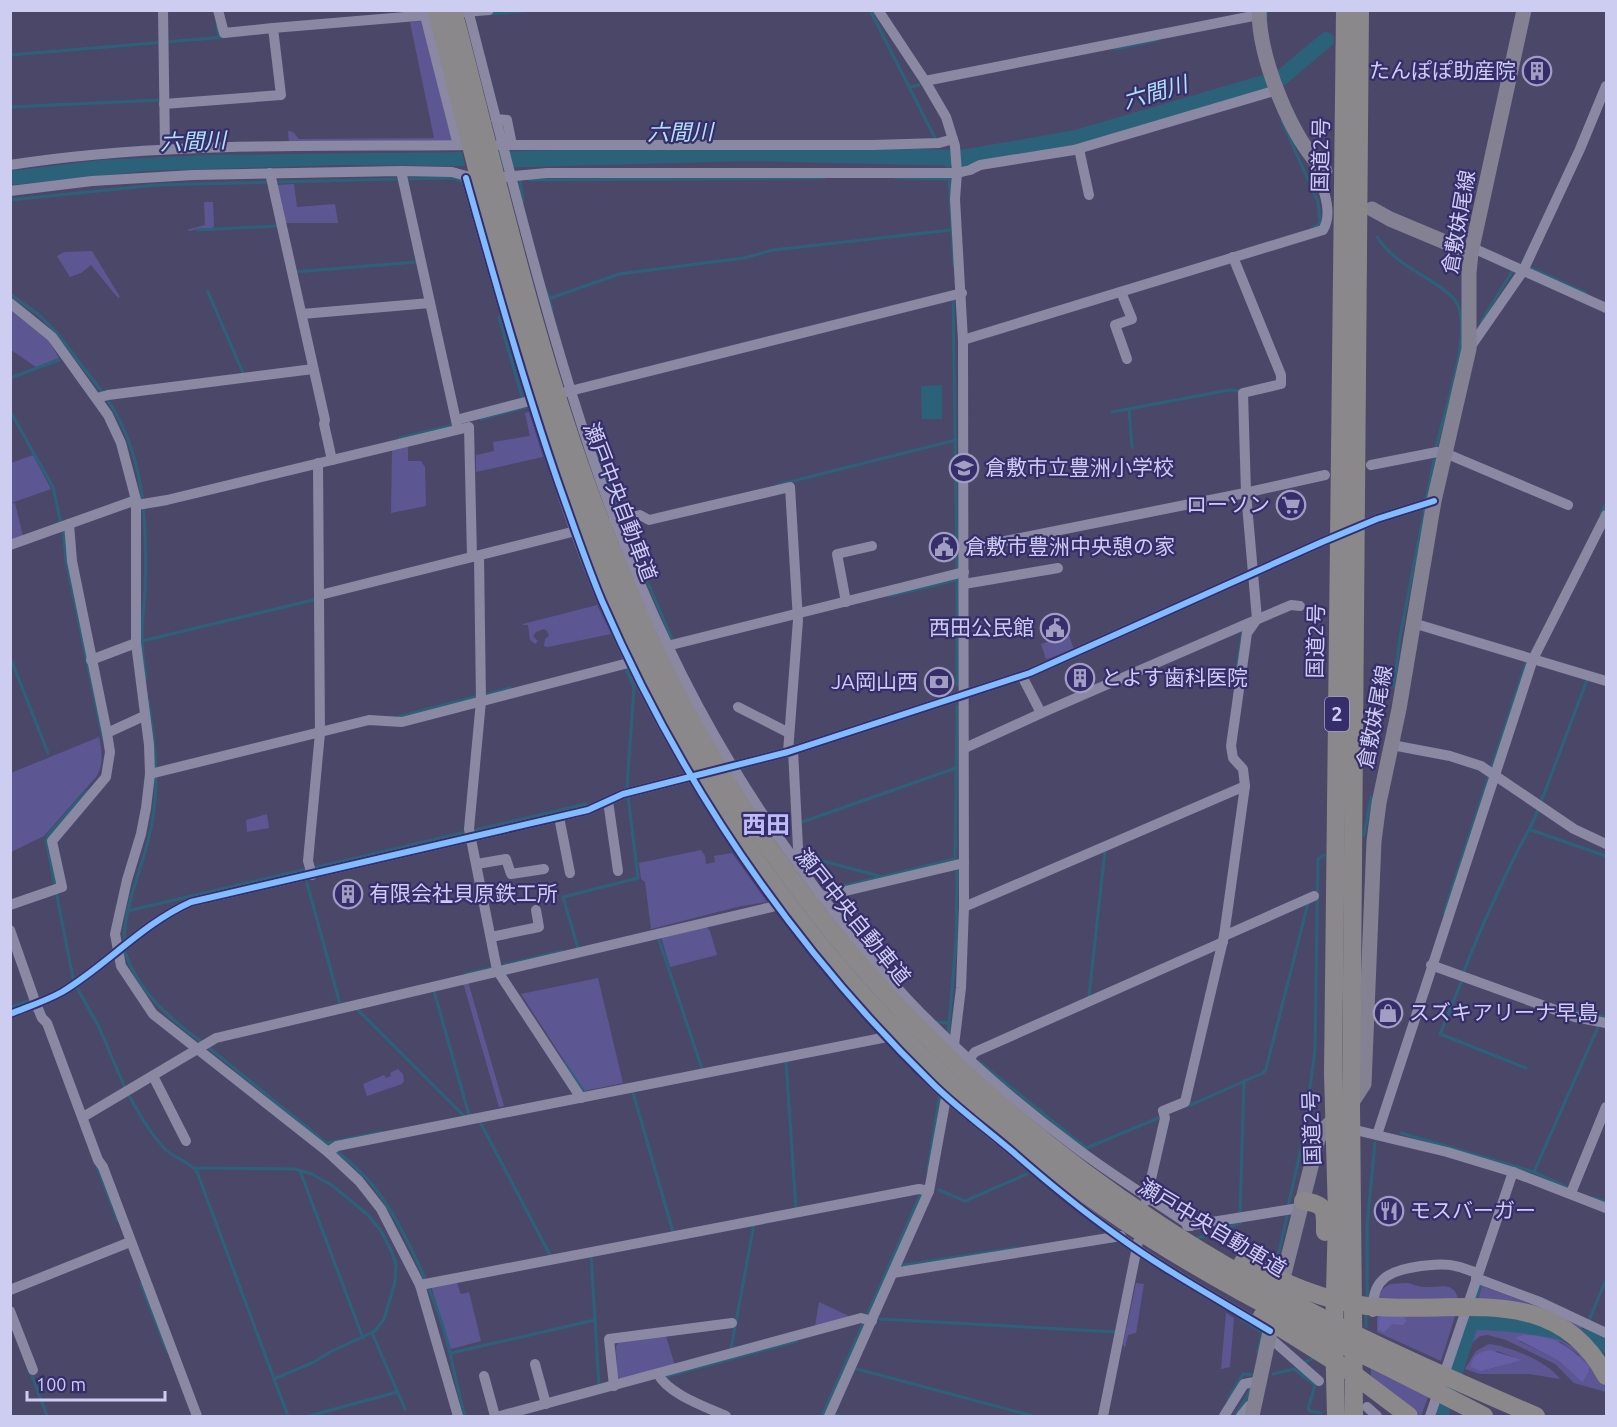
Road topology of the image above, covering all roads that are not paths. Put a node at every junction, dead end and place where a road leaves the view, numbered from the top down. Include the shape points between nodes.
1 (163, 10) edge
2 (218, 10) edge
3 (489, 10) edge
4 (878, 10) edge
5 (1345, 10) edge
6 (1360, 10) edge
7 (1524, 10) edge
8 (463, 11) edge
9 (431, 13) edge
10 (1258, 13) edge
11 (350, 16) edge
12 (274, 31) junction
13 (925, 81) junction
14 (1606, 86) edge
15 (1273, 90) junction
16 (164, 101) junction
17 (496, 119) junction
18 (954, 143) junction
19 (512, 145) junction
20 (458, 146) junction
21 (165, 148) junction
22 (1079, 149) junction
23 (1313, 160) junction
24 (10, 165) edge
25 (957, 171) junction
26 (1325, 171) dead end
27 (510, 174) junction
28 (402, 176) junction
29 (466, 178) junction
30 (271, 179) junction
31 (10, 191) edge
32 (1089, 195) dead end
33 (1372, 209) dead end
34 (1472, 250) junction
35 (1233, 258) junction
36 (1521, 267) junction
37 (1121, 292) junction
38 (962, 293) junction
39 (10, 303) edge
40 (427, 304) junction
41 (1606, 308) edge
42 (302, 314) junction
43 (963, 340) junction
44 (1469, 349) junction
45 (1127, 359) dead end
46 (310, 369) junction
47 (571, 391) junction
48 (102, 397) junction
49 (531, 401) junction
50 (457, 424) junction
51 (1438, 452) junction
52 (331, 457) junction
53 (318, 463) junction
54 (1371, 465) dead end
55 (1325, 474) dead end
56 (1244, 493) junction
57 (140, 503) junction
58 (1429, 503) junction
59 (1569, 505) dead end
60 (1606, 515) edge
61 (616, 522) junction
62 (64, 526) junction
63 (575, 531) junction
64 (1348, 531) junction
65 (10, 545) edge
66 (872, 546) dead end
67 (965, 549) junction
68 (477, 557) junction
69 (1058, 568) dead end
70 (964, 572) junction
71 (1254, 573) junction
72 (964, 584) junction
73 (320, 597) junction
74 (846, 602) junction
75 (1300, 606) dead end
76 (799, 616) junction
77 (1257, 619) junction
78 (1413, 623) junction
79 (136, 643) junction
80 (667, 645) junction
81 (1530, 658) junction
82 (92, 660) junction
83 (630, 664) junction
84 (1023, 676) junction
85 (1606, 681) edge
86 (965, 694) junction
87 (481, 698) junction
88 (738, 707) dead end
89 (1041, 713) junction
90 (144, 716) junction
91 (107, 733) junction
92 (789, 733) junction
93 (319, 735) junction
94 (1392, 745) junction
95 (965, 748) junction
96 (791, 751) junction
97 (733, 765) junction
98 (154, 773) junction
99 (1494, 774) junction
100 (691, 777) junction
101 (1244, 781) junction
102 (608, 801) junction
103 (559, 817) junction
104 (470, 833) junction
105 (1606, 844) edge
106 (964, 863) junction
107 (477, 864) junction
108 (800, 867) junction
109 (544, 869) dead end
110 (311, 871) junction
111 (618, 871) dead end
112 (570, 873) dead end
113 (1314, 896) dead end
114 (822, 897) junction
115 (10, 905) edge
116 (776, 906) junction
117 (964, 907) junction
118 (536, 910) dead end
119 (10, 930) edge
120 (1226, 936) junction
121 (491, 937) junction
122 (117, 952) junction
123 (1431, 965) junction
124 (498, 968) junction
125 (36, 1004) junction
126 (10, 1014) edge
127 (1606, 1023) edge
128 (884, 1034) junction
129 (202, 1045) junction
130 (957, 1049) junction
131 (153, 1076) junction
132 (942, 1092) junction
133 (581, 1098) junction
134 (1351, 1104) junction
135 (1606, 1107) edge
136 (83, 1117) junction
137 (1334, 1120) junction
138 (1351, 1131) junction
139 (1377, 1135) junction
140 (186, 1141) dead end
141 (332, 1149) junction
142 (1070, 1162) junction
143 (1513, 1172) junction
144 (925, 1190) junction
145 (1572, 1191) junction
146 (1150, 1198) junction
147 (1301, 1205) junction
148 (1606, 1208) edge
149 (1191, 1226) junction
150 (1118, 1236) junction
151 (1144, 1242) junction
152 (128, 1243) junction
153 (893, 1273) junction
154 (1477, 1276) junction
155 (425, 1284) junction
156 (10, 1290) edge
157 (10, 1311) edge
158 (1362, 1313) junction
159 (867, 1319) junction
160 (732, 1323) dead end
161 (1266, 1330) junction
162 (1334, 1332) junction
163 (1606, 1333) edge
164 (535, 1364) dead end
165 (33, 1370) dead end
166 (658, 1374) junction
167 (484, 1376) dead end
168 (1606, 1376) edge
169 (1319, 1381) dead end
170 (1254, 1382) junction
171 (614, 1386) junction
172 (546, 1404) junction
173 (1254, 1410) edge
174 (1360, 1412) edge
175 (1479, 1414) edge
176 (197, 1416) edge
177 (458, 1416) edge
178 (495, 1416) edge
179 (500, 1416) edge
180 (726, 1416) edge
181 (829, 1416) edge
182 (1103, 1416) edge
183 (1224, 1416) edge
184 (1241, 1416) edge
185 (1336, 1416) edge
186 (1377, 1416) edge
187 (1409, 1416) edge
188 (1430, 1416) edge
189 (1536, 1416) edge

1 - 16 street
2 - 12 street via 224,33
3 - 8 street
4 - 13 street
5 - 64 highway, 国道2号 / 2
6 - 64 highway, 国道2号 / 2
7 - 34 main road, 倉敷妹尾線
8 - 9 street
8 - 17 street
8 - 142 highway, 瀬戸中央自動車道 via 529,302 570,437 623,579 694,727 795,885 870,977 947,1057
9 - 11 street
9 - 20 street
9 - 151 highway, 瀬戸中央自動車道 via 536,385 578,509 626,628 708,786 807,927 907,1041 976,1107
10 - 13 street
10 - 15 main road
11 - 12 street
12 - 16 street via 281,95
13 - 18 street via 946,117
14 - 36 street via 1580,149
15 - 22 street
15 - 23 main road
16 - 21 street
17 - 19 street via 507,120
17 - 27 street
18 - 19 street
18 - 25 street
19 - 20 street
20 - 21 street
21 - 24 street
22 - 25 street
22 - 32 street
23 - 26 main road
23 - 35 street via 1327,204 1327,224 1323,230
25 - 27 street
25 - 38 street via 955,199
27 - 29 street
27 - 47 street
28 - 29 street via 452,172
28 - 30 street
28 - 40 street
29 - 49 street
30 - 31 street via 193,174 92,180
30 - 42 street
33 - 34 main road
34 - 36 street
34 - 44 main road, 倉敷妹尾線
35 - 37 street
35 - 56 street via 1281,375 1281,384 1243,393
36 - 41 street
36 - 44 street
37 - 43 street
37 - 45 street via 1132,319 1115,325
38 - 43 street
38 - 47 street
39 - 48 street via 46,331
40 - 42 street
40 - 50 street
42 - 46 street
43 - 67 street
44 - 51 main road, 倉敷妹尾線
46 - 48 street
46 - 52 street
47 - 49 street
47 - 61 street
48 - 57 street
49 - 50 street
49 - 63 street
50 - 52 street
50 - 68 street via 469,427
51 - 54 street
51 - 58 main road, 倉敷妹尾線
51 - 59 street
52 - 53 street
53 - 57 street via 167,501
53 - 73 street
55 - 56 street
56 - 67 street
56 - 71 street
57 - 62 street
57 - 79 street
58 - 64 street
58 - 78 main road, 倉敷妹尾線
60 - 81 street
61 - 63 street
61 - 76 street via 640,515 649,520 790,487
61 - 80 street
62 - 65 street
62 - 82 street
63 - 68 street
63 - 83 street
64 - 71 street
64 - 134 highway, 国道2号 / 2
64 - 137 highway, 国道2号 / 2
66 - 74 street via 837,554
67 - 70 street
68 - 73 street
68 - 87 street
69 - 72 street
70 - 72 street
70 - 74 street
71 - 77 street
71 - 84 street
72 - 86 street
73 - 93 street
74 - 76 street
75 - 77 street via 1291,605
76 - 80 street
76 - 92 street
77 - 89 street
77 - 101 street via 1247,633 1232,746
78 - 81 street
78 - 94 main road, 倉敷妹尾線
79 - 82 street
79 - 90 street
80 - 83 street
80 - 97 street
81 - 85 street
81 - 99 street
82 - 91 street
83 - 87 street
83 - 100 street
84 - 86 street
84 - 89 street
86 - 95 street
86 - 96 street
87 - 93 street via 402,722 369,720
87 - 104 street
88 - 92 street
89 - 95 street
90 - 91 street
90 - 98 street
91 - 115 street via 110,752 106,777 52,841 62,887
92 - 96 street
93 - 98 street
93 - 110 street via 308,861
94 - 99 street via 1450,756
94 - 134 main road, 倉敷妹尾線 via 1374,841 1364,1084
95 - 106 street
96 - 97 street
96 - 108 street
97 - 100 street
97 - 108 street
98 - 122 street via 115,934
99 - 105 street via 1574,829
99 - 123 street
100 - 102 street
100 - 116 street
101 - 117 street
101 - 120 street
102 - 103 street
102 - 111 street
103 - 104 street
103 - 112 street
104 - 107 street
104 - 110 street
106 - 114 street
106 - 117 street
107 - 109 street via 506,859 512,874
107 - 121 street
108 - 114 street
110 - 122 street via 191,902 154,922
113 - 120 street
114 - 116 street
114 - 130 street via 861,946
116 - 124 street
116 - 128 street
117 - 130 street
118 - 121 street via 539,927
119 - 125 street
120 - 130 street via 975,1053
120 - 146 street via 1185,1102 1163,1111
121 - 124 street
122 - 125 street via 61,993
122 - 129 street via 121,966 153,1014
123 - 127 street via 1575,1017
123 - 139 street
124 - 129 street via 216,1038
124 - 133 street
125 - 126 street
125 - 136 street
128 - 132 street
128 - 133 street
129 - 131 street
129 - 141 street
130 - 132 street
130 - 146 street via 1080,1152
131 - 136 street
131 - 140 street
132 - 144 street
132 - 150 street
133 - 141 street
134 - 137 main road, 倉敷妹尾線
134 - 138 highway, 国道2号 / 2
135 - 145 street
136 - 152 street
137 - 138 street
137 - 147 main road, 倉敷妹尾線 via 1318,1139
137 - 162 highway, 国道2号 / 2
138 - 139 street
138 - 158 highway, 国道2号 / 2 via 1353,1235
139 - 143 street
141 - 155 street via 381,1209
142 - 168 highway via 1160,1218 1296,1287 1367,1306 1517,1309 1564,1330 1585,1346
142 - 189 highway, 瀬戸中央自動車道 via 1162,1227 1255,1282 1384,1347
143 - 145 street
143 - 154 street
144 - 153 street
144 - 155 street
145 - 148 street
146 - 149 street
146 - 151 street
147 - 149 street
147 - 161 main road, 倉敷妹尾線
147 - 162 highway via 1320,1204 1325,1210 1327,1281
149 - 151 street
150 - 151 street
150 - 153 street
151 - 161 street
151 - 175 highway, 瀬戸中央自動車道
151 - 182 street
151 - 187 highway via 1328,1357
152 - 156 street
152 - 176 street
153 - 159 street
154 - 158 street via 1454,1265 1396,1270 1377,1287 1373,1314
154 - 163 street
154 - 188 street
155 - 177 street
157 - 165 street
158 - 174 highway, 国道2号 / 2
159 - 166 street
159 - 181 street
160 - 171 street via 609,1339
161 - 169 street
161 - 170 main road, 倉敷妹尾線
162 - 185 highway, 国道2号 / 2
164 - 172 street
166 - 171 street
166 - 180 street via 671,1389
167 - 178 street
170 - 173 main road, 倉敷妹尾線
170 - 183 street via 1244,1384
171 - 172 street
172 - 179 street
173 - 184 street via 1249,1406
174 - 186 street

